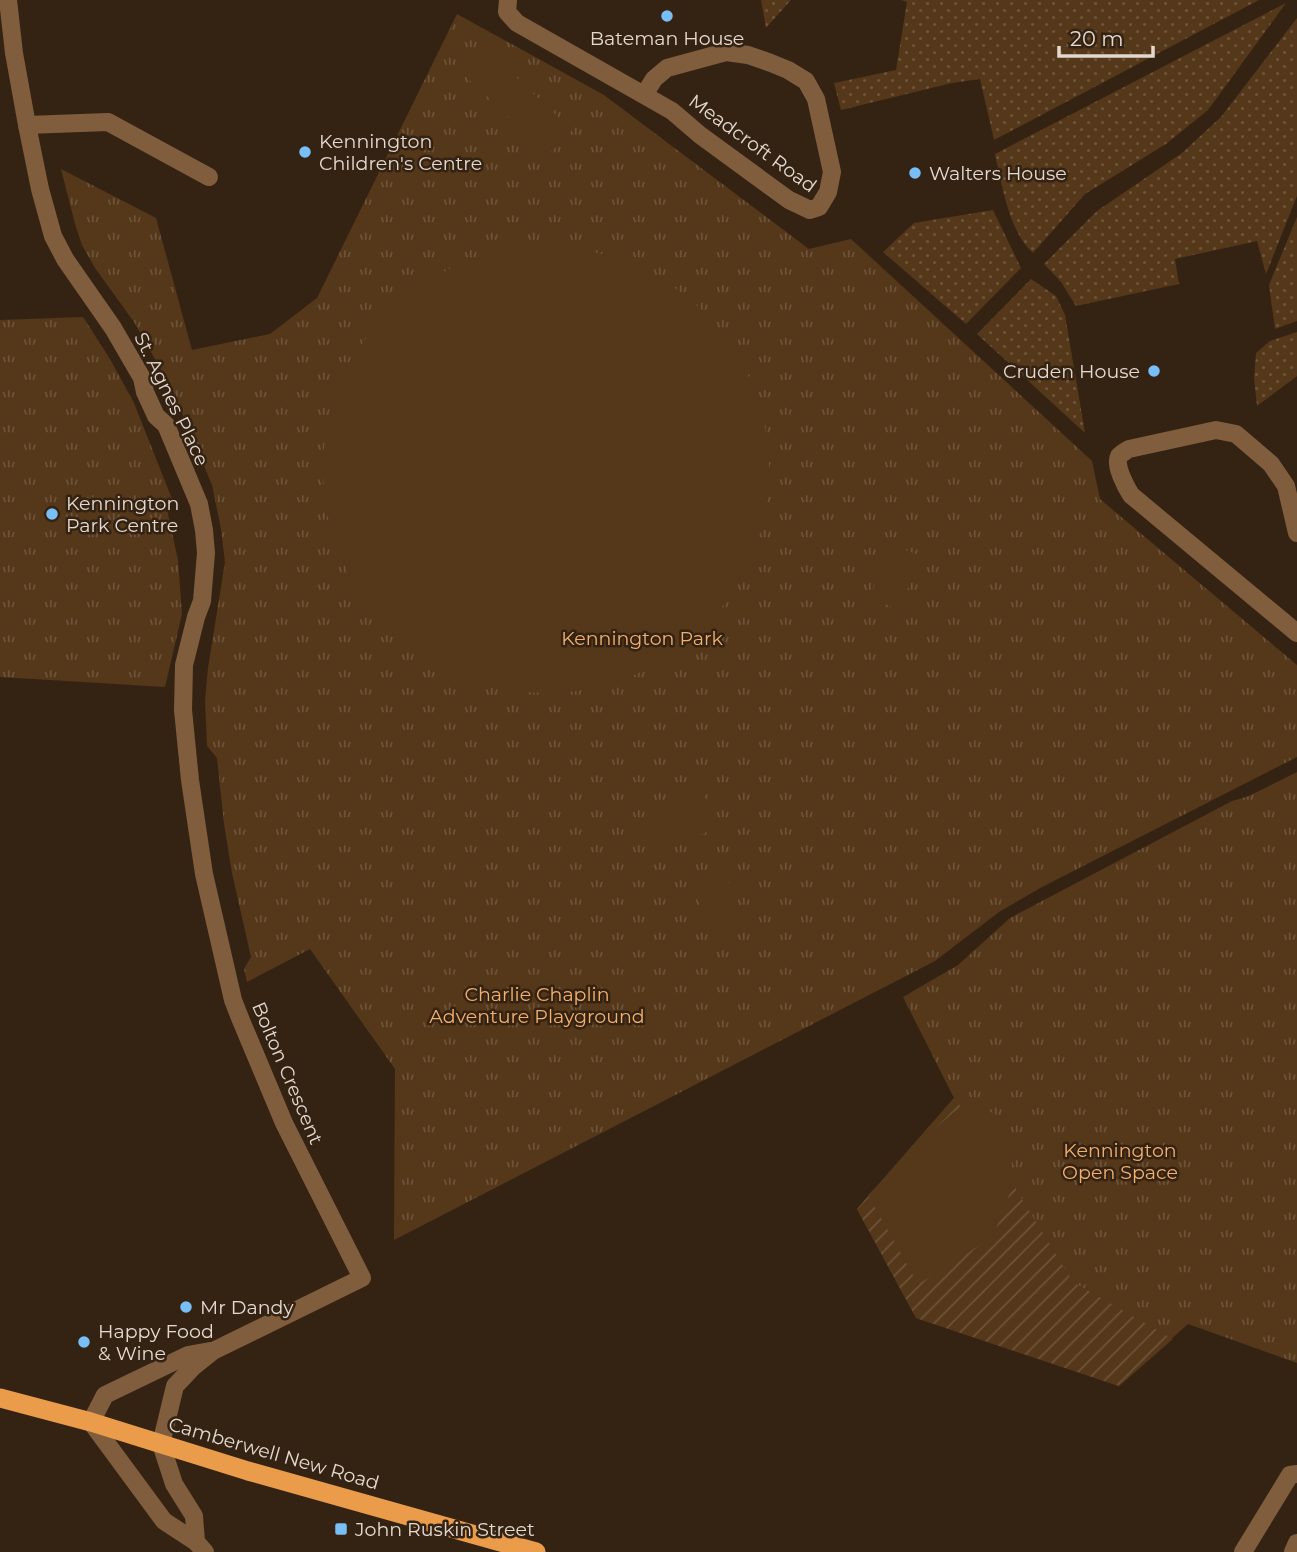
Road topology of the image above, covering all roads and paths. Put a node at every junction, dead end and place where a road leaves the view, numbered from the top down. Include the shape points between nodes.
1 (8, 0) edge
2 (508, 6) edge
3 (644, 95) junction
4 (26, 125) junction
5 (209, 177) dead end
6 (1297, 533) edge
7 (1297, 633) edge
8 (183, 710) joint
9 (213, 1351) junction
10 (0, 1398) edge
11 (91, 1422) junction
12 (161, 1444) junction
13 (1297, 1474) edge
14 (1297, 1543) edge
15 (200, 1547) edge
16 (536, 1552) edge
17 (1243, 1552) edge
18 (1293, 1552) edge

1 - 4 street, St. Agnes Place
2 - 3 street, Meadcroft Road via 517,23
3 - 3 street, Meadcroft Road via 789,200 810,210 819,207 828,192 832,172 816,99 806,81 788,70 726,52 667,68
4 - 5 street via 108,122
4 - 8 street, St. Agnes Place via 53,236 142,379 199,503 206,553 202,601 184,664
6 - 7 street via 1286,486 1270,464 1236,434 1216,430 1129,449 1118,459 1130,495
8 - 9 street, Bolton Crescent via 204,874 233,1000 284,1123 362,1278
9 - 11 street, Bolton Crescent via 188,1355 105,1395
9 - 12 street, Bolton Crescent via 175,1386
10 - 11 highway, Camberwell New Road
11 - 12 highway, Camberwell New Road
11 - 15 street via 164,1521
12 - 15 street via 174,1484 194,1516
12 - 16 highway, Camberwell New Road
13 - 17 street via 1290,1475
14 - 18 street

